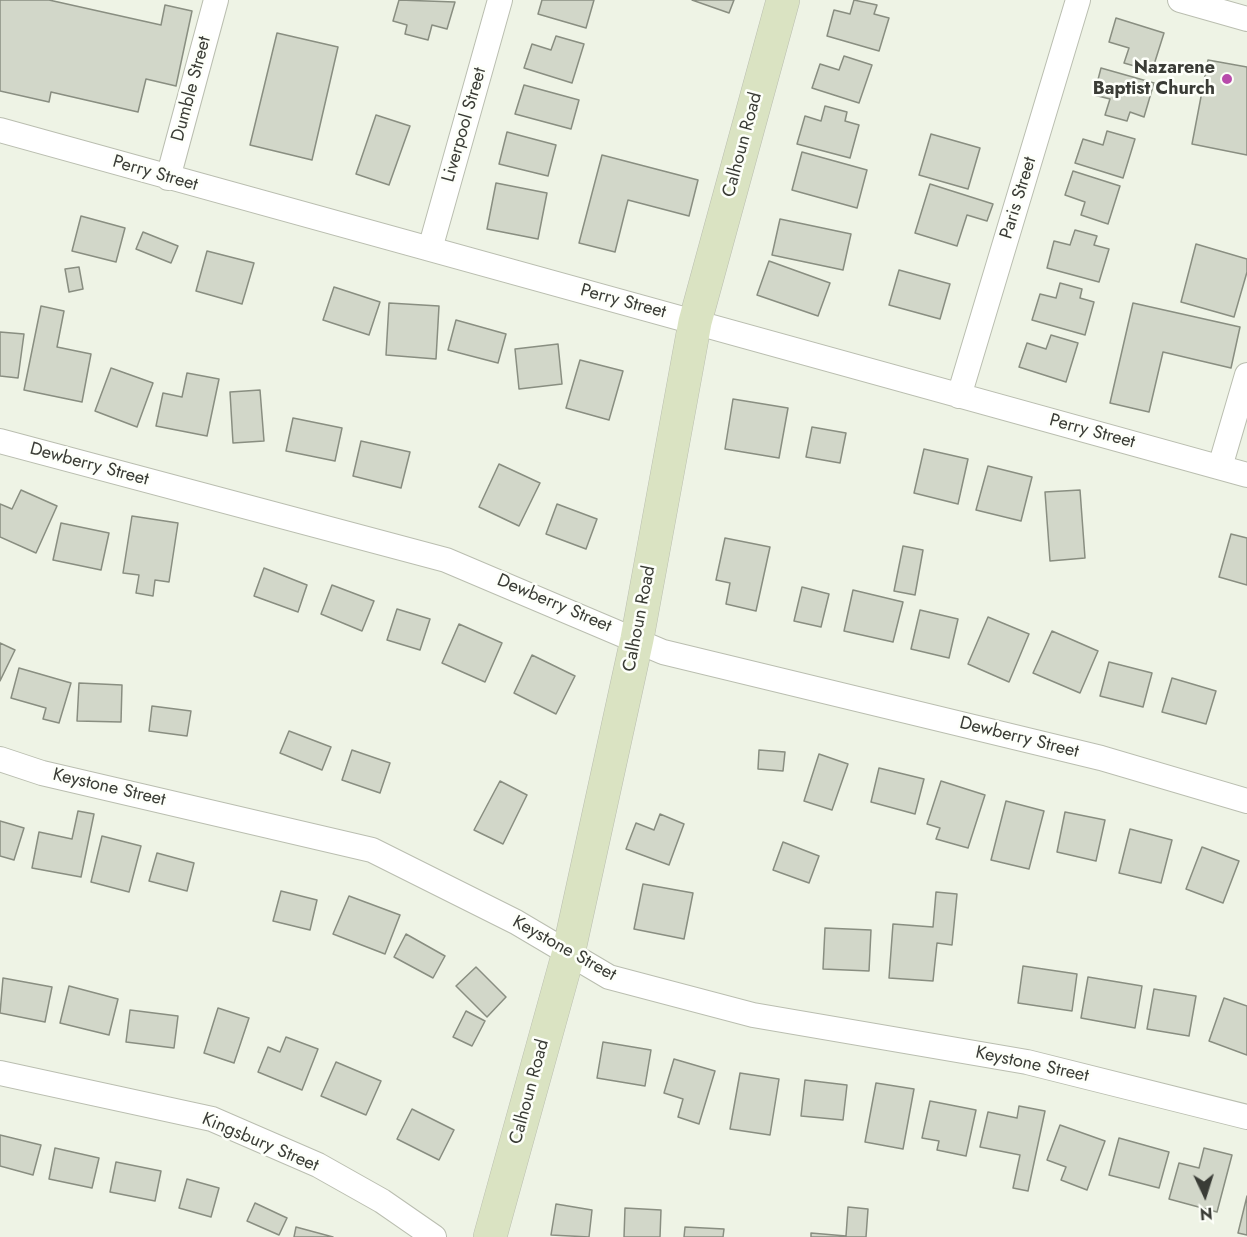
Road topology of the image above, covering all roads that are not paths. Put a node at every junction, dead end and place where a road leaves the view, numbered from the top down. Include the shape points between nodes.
1 (216, 0) edge
2 (500, 0) edge
3 (783, 0) edge
4 (1078, 0) edge
5 (1180, 0) edge
6 (1247, 19) edge
7 (0, 130) edge
8 (168, 178) junction
9 (430, 249) junction
10 (695, 322) junction
11 (1247, 375) edge
12 (959, 396) junction
13 (0, 441) edge
14 (1220, 467) junction
15 (1247, 475) edge
16 (637, 639) junction
17 (0, 759) edge
18 (1247, 801) edge
19 (568, 955) junction
20 (0, 1073) edge
21 (1247, 1117) edge
22 (434, 1237) edge
23 (490, 1237) edge

1 - 8 street, Dumble Street
2 - 9 street, Liverpool Street
3 - 10 street, Calhoun Road
4 - 12 street, Paris Street
5 - 6 street
7 - 8 street, Perry Street
8 - 9 street, Perry Street
9 - 10 street, Perry Street
10 - 12 street, Perry Street
10 - 16 street, Calhoun Road
11 - 14 street
12 - 14 street, Perry Street
13 - 16 street, Dewberry Street via 446,560
14 - 15 street, Perry Street
16 - 18 street, Dewberry Street via 663,652 1101,758
16 - 19 street, Calhoun Road
17 - 19 street, Keystone Street via 42,773 372,850 516,922
19 - 21 street, Keystone Street via 609,977 753,1016 1027,1062
19 - 23 street, Calhoun Road
20 - 22 street, Kingsbury Street via 212,1119 318,1165 382,1201

